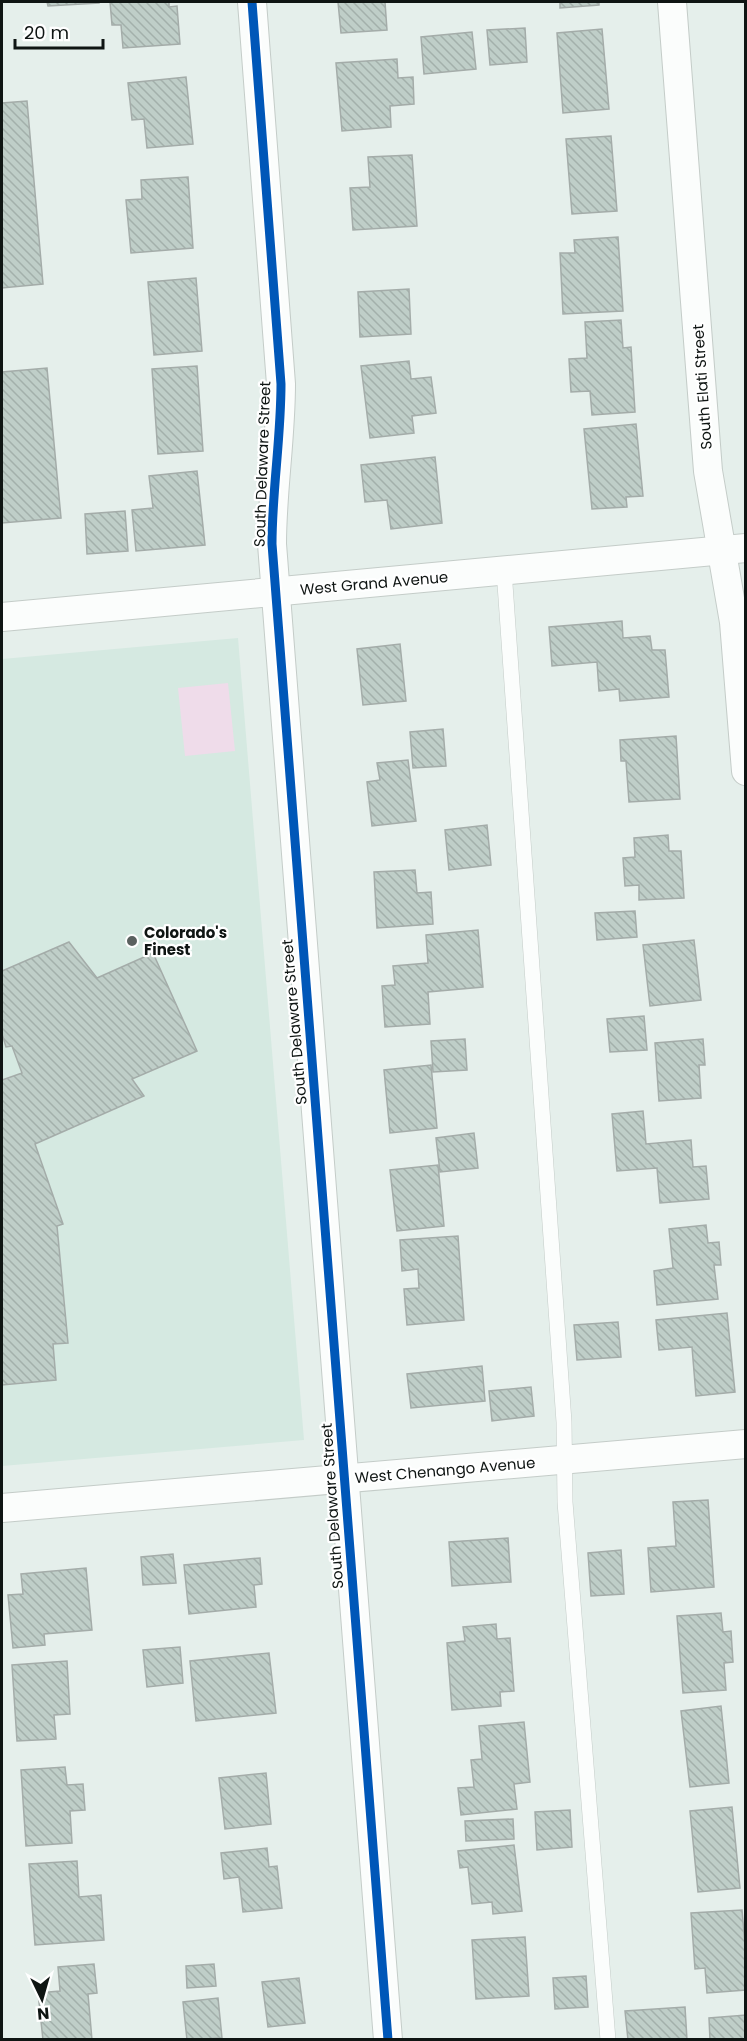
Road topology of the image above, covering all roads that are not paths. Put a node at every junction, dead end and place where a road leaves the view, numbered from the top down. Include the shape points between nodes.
1 (252, 2) edge
2 (672, 2) edge
3 (734, 549) edge
4 (504, 570) junction
5 (276, 592) junction
6 (2, 617) edge
7 (746, 771) edge
8 (746, 1444) edge
9 (566, 1460) junction
10 (345, 1478) junction
11 (2, 1508) edge
12 (388, 2040) edge
13 (608, 2040) edge

1 - 5 street, South Delaware Street via 280,361 281,411 272,524
2 - 3 street, South Elati Street via 708,471
3 - 4 street, West Grand Avenue
3 - 7 street, South Elati Street via 734,622
4 - 5 street, West Grand Avenue
4 - 9 lane
5 - 6 street, West Grand Avenue
5 - 10 street, South Delaware Street
8 - 9 street, West Chenango Avenue
9 - 10 street, West Chenango Avenue
9 - 13 lane via 565,1502
10 - 11 street, West Chenango Avenue
10 - 12 street, South Delaware Street

